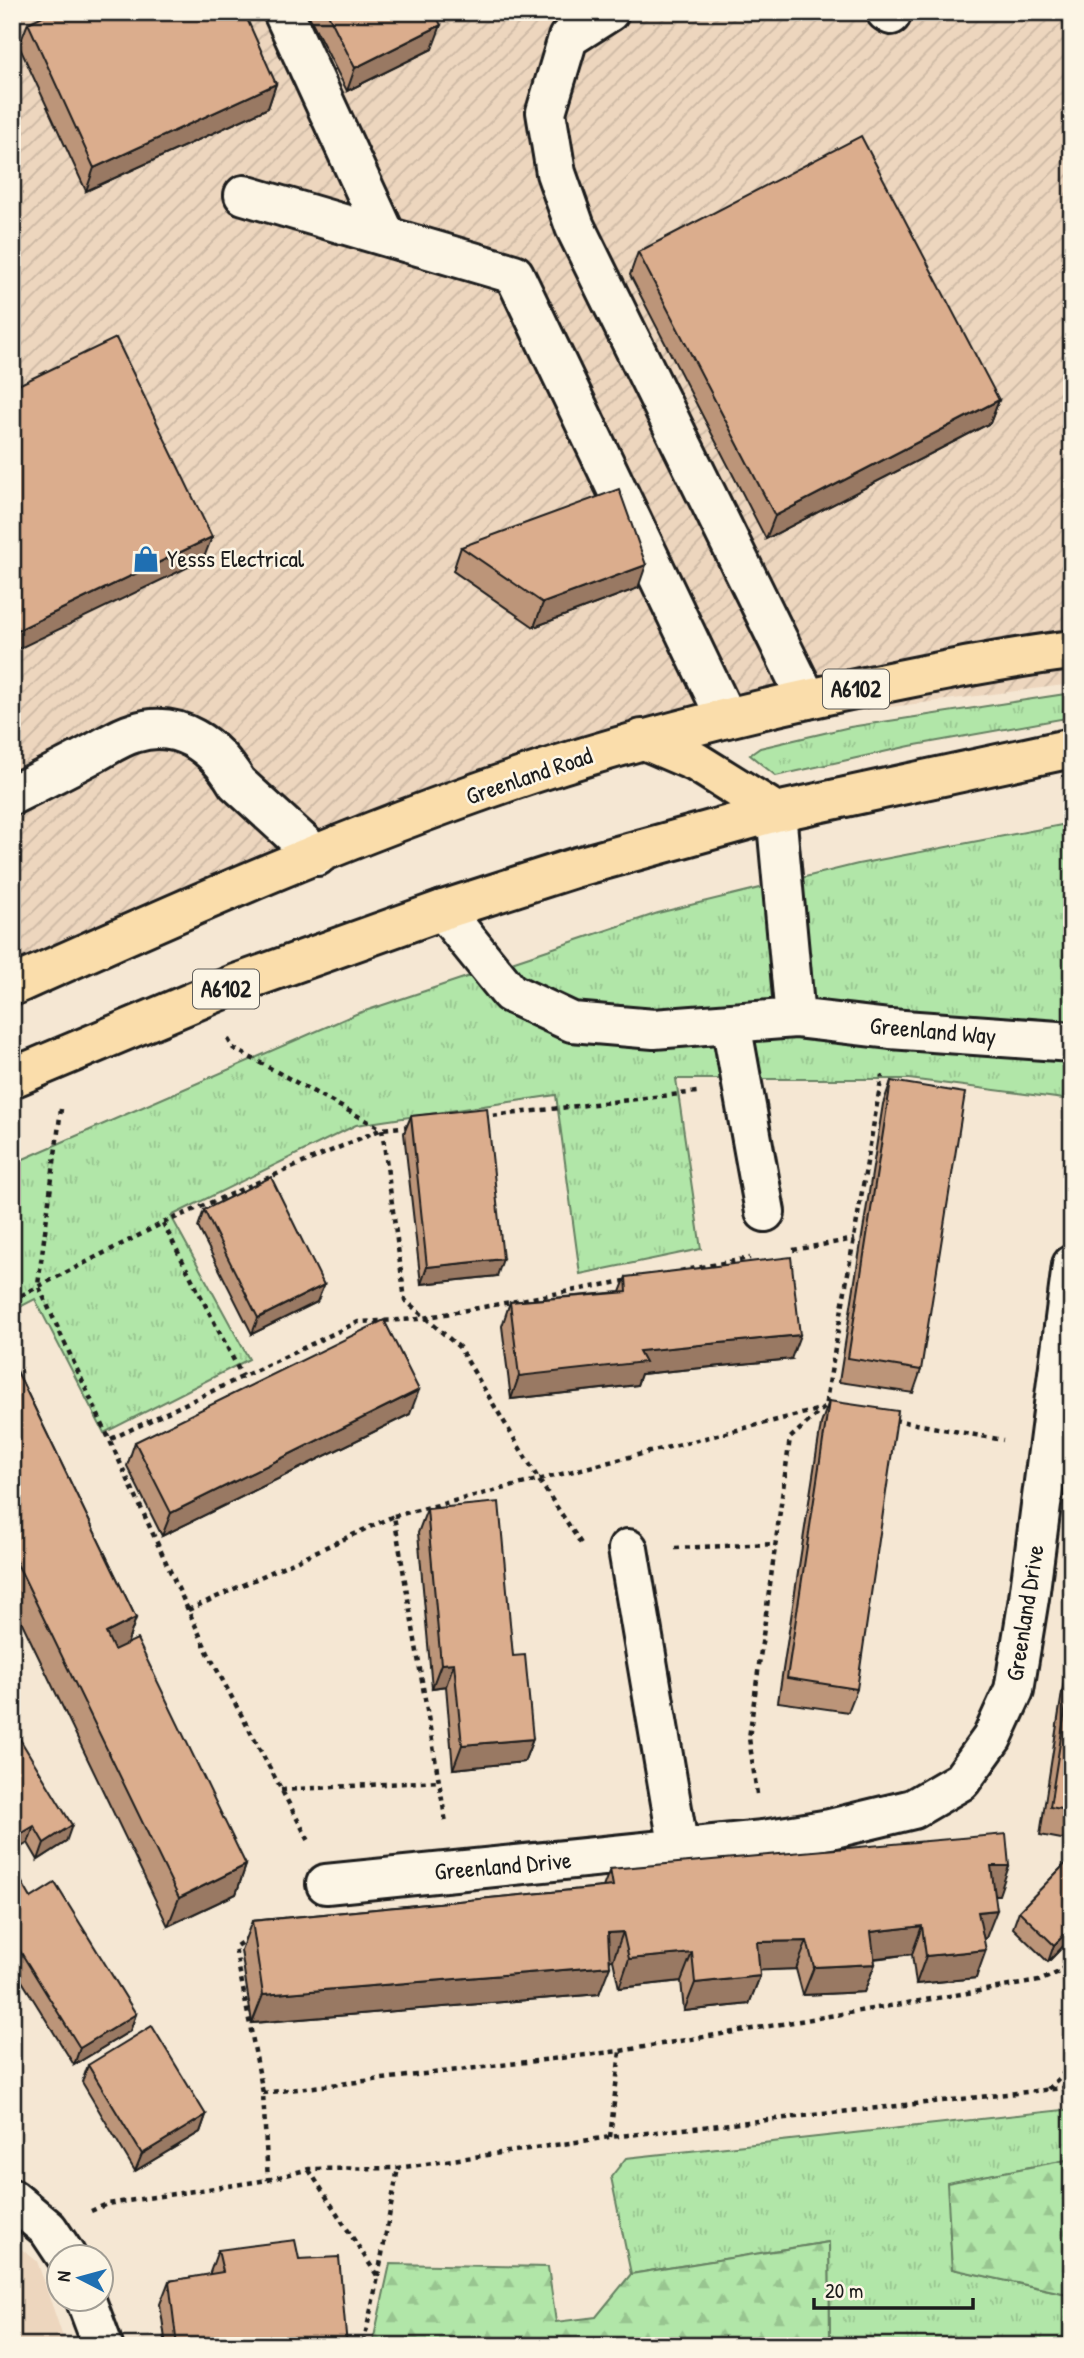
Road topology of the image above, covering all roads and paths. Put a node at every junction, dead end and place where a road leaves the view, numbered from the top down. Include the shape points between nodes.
1 (283, 12) edge
2 (610, 12) edge
3 (244, 195) dead end
4 (386, 236) junction
5 (1072, 650) edge
6 (807, 699) junction
7 (726, 718) junction
8 (642, 739) junction
9 (1072, 748) edge
10 (12, 795) edge
11 (776, 812) junction
12 (317, 856) junction
13 (443, 910) junction
14 (12, 986) edge
15 (204, 998) junction
16 (795, 1018) junction
17 (732, 1023) junction
18 (890, 1029) junction
19 (1072, 1042) edge
20 (68, 1053) junction
21 (12, 1078) edge
22 (743, 1089) junction
23 (478, 1118) edge
24 (423, 1124) edge
25 (382, 1129) junction
26 (765, 1212) dead end
27 (163, 1223) junction
28 (855, 1239) junction
29 (787, 1251) dead end
30 (761, 1256) dead end
31 (1072, 1265) edge
32 (667, 1273) edge
33 (640, 1278) edge
34 (38, 1285) junction
35 (12, 1300) edge
36 (425, 1318) junction
37 (242, 1376) junction
38 (825, 1408) junction
39 (838, 1410) edge
40 (891, 1419) edge
41 (111, 1439) junction
42 (1048, 1448) junction
43 (538, 1480) junction
44 (394, 1516) junction
45 (775, 1544) junction
46 (628, 1549) junction
47 (188, 1610) junction
48 (439, 1781) junction
49 (281, 1790) junction
50 (763, 1840) junction
51 (679, 1850) junction
52 (453, 1870) junction
53 (326, 1884) joint
54 (255, 1933) edge
55 (1072, 1960) edge
56 (620, 2051) junction
57 (1072, 2065) edge
58 (1072, 2087) edge
59 (1048, 2090) junction
60 (263, 2093) junction
61 (610, 2137) junction
62 (398, 2168) junction
63 (309, 2169) junction
64 (268, 2180) junction
65 (12, 2199) edge
66 (56, 2242) edge
67 (58, 2242) edge
68 (377, 2277) junction
69 (90, 2312) edge
70 (103, 2346) edge
71 (363, 2346) edge

1 - 4 street
2 - 6 street via 568,38 545,112 556,173 575,228
3 - 4 street
4 - 7 street via 514,274
5 - 6 highway, Greenland Road / A6102 via 1013,657
6 - 7 highway, Greenland Road / A6102
7 - 8 highway, Greenland Road / A6102
8 - 11 highway via 696,762
8 - 12 highway, Greenland Road / A6102 via 530,774
9 - 11 highway, A6102
10 - 12 street via 134,732 181,731 196,737 229,768 237,783
11 - 13 highway, A6102
11 - 16 street
12 - 14 highway, Greenland Road / A6102
13 - 15 highway, A6102
13 - 17 street, Greenland Way via 510,993 572,1022 653,1029
15 - 20 highway, A6102
15 - 25 path via 233,1048
16 - 17 street, Greenland Way
16 - 18 street, Greenland Way
17 - 22 street
18 - 19 street, Greenland Way
18 - 28 path
20 - 21 highway, A6102
20 - 34 path
22 - 23 path
22 - 26 street
24 - 25 path
25 - 27 path
25 - 36 path via 405,1300
27 - 34 path
27 - 37 path
28 - 29 path
28 - 38 path
30 - 32 path
31 - 42 street, Greenland Drive
33 - 36 path
34 - 35 path
34 - 41 path
36 - 37 path via 358,1322
36 - 43 path via 459,1347
37 - 41 path
38 - 39 path
38 - 43 path
38 - 45 path via 790,1438
40 - 42 path
41 - 47 path
42 - 50 street, Greenland Drive via 1014,1690 992,1738 961,1781 913,1809
43 - 44 path
43 - 46 path via 585,1551
44 - 47 path
44 - 48 path
45 - 46 path
45 - 50 path via 749,1738
46 - 51 street
47 - 49 path
48 - 49 path
48 - 52 path
49 - 53 path via 313,1847
50 - 51 street, Greenland Drive
51 - 52 street, Greenland Drive
52 - 53 street, Greenland Drive
54 - 60 path via 235,1947
55 - 56 path via 1039,1981
56 - 60 path
56 - 61 path
57 - 59 path
58 - 59 path
59 - 61 path
60 - 64 path
61 - 62 path
62 - 63 path
62 - 68 path
63 - 64 path
63 - 68 path
64 - 67 path via 107,2204
65 - 66 street
68 - 71 path
69 - 70 street

